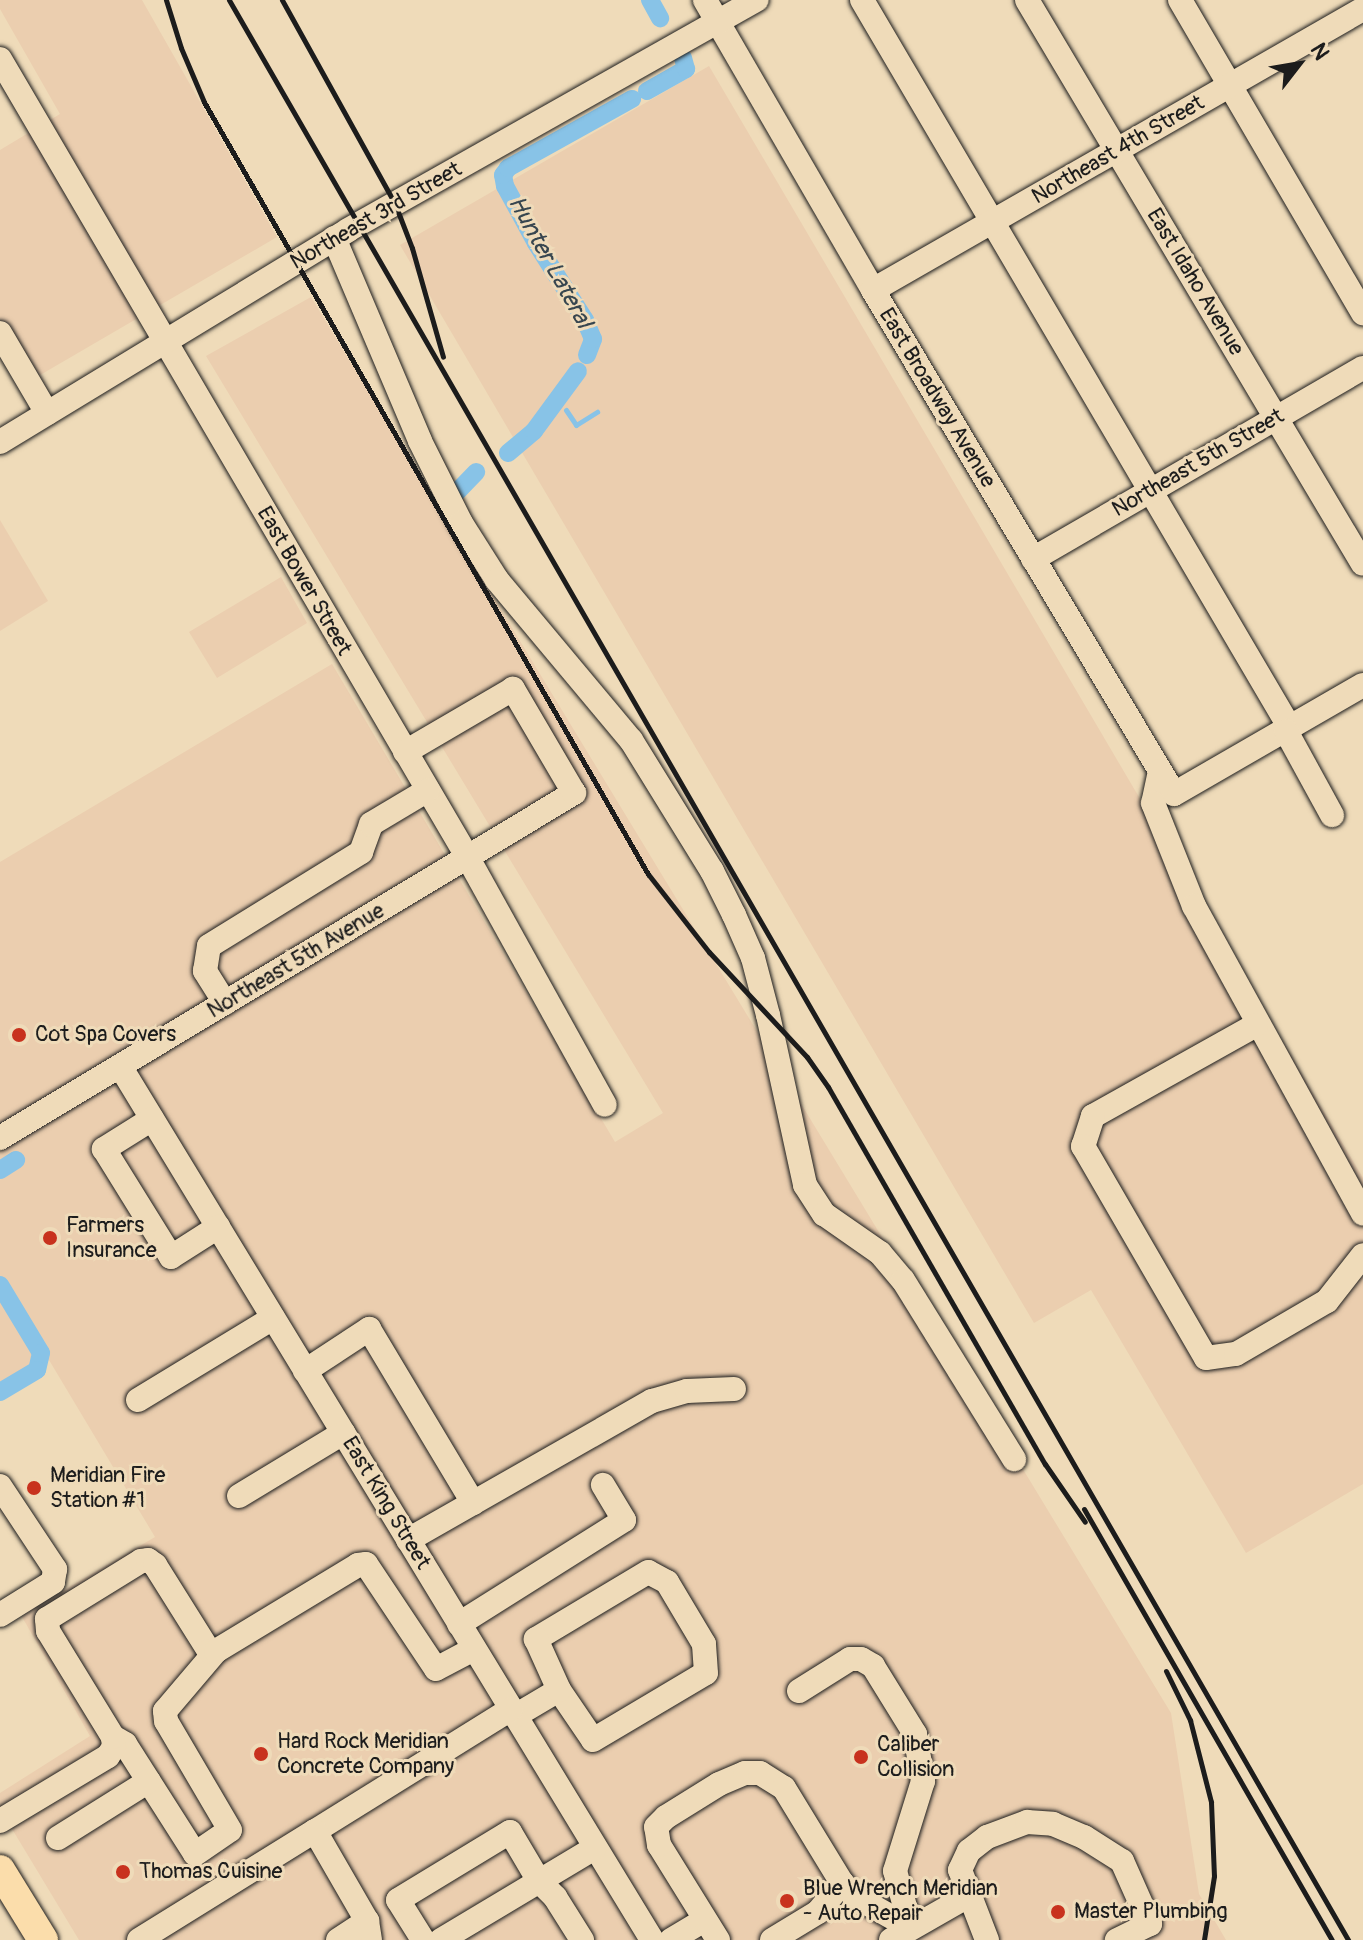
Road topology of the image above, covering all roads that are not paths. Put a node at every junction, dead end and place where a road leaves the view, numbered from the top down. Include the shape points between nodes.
1 (705, 0) edge
2 (757, 0) edge
3 (862, 0) edge
4 (1027, 0) edge
5 (1180, 0) edge
6 (1363, 9) edge
7 (718, 22) junction
8 (1, 65) edge
9 (1230, 86) junction
10 (1117, 151) junction
11 (992, 222) junction
12 (334, 238) junction
13 (873, 290) junction
14 (1363, 313) edge
15 (0, 333) edge
16 (165, 342) junction
17 (1363, 368) edge
18 (47, 413) junction
19 (1276, 418) junction
20 (0, 442) edge
21 (1150, 491) junction
22 (1033, 559) junction
23 (1363, 564) edge
24 (1363, 685) edge
25 (1288, 729) junction
26 (405, 752) junction
27 (1160, 771) junction
28 (428, 790) junction
29 (1332, 815) dead end
30 (468, 858) junction
31 (225, 1003) junction
32 (1256, 1025) junction
33 (120, 1066) junction
34 (605, 1105) dead end
35 (152, 1119) junction
36 (0, 1138) edge
37 (1363, 1214) edge
38 (218, 1227) junction
39 (1363, 1255) edge
40 (273, 1318) junction
41 (305, 1371) junction
42 (734, 1389) dead end
43 (138, 1400) dead end
44 (343, 1433) junction
45 (1014, 1459) dead end
46 (603, 1485) dead end
47 (0, 1486) edge
48 (239, 1496) dead end
49 (473, 1503) junction
50 (408, 1540) junction
51 (0, 1615) edge
52 (459, 1624) junction
53 (474, 1649) junction
54 (216, 1651) junction
55 (559, 1690) junction
56 (799, 1691) dead end
57 (513, 1712) junction
58 (113, 1737) junction
59 (149, 1781) junction
60 (0, 1821) edge
61 (315, 1831) junction
62 (58, 1838) dead end
63 (595, 1848) junction
64 (0, 1870) edge
65 (539, 1881) junction
66 (842, 1883) junction
67 (968, 1896) junction
68 (711, 1930) edge
69 (369, 1931) edge
70 (901, 1934) edge
71 (43, 1940) edge
72 (139, 1940) edge
73 (338, 1940) edge
74 (423, 1940) edge
75 (441, 1940) edge
76 (582, 1940) edge
77 (652, 1940) edge
78 (671, 1940) edge
79 (772, 1940) edge
80 (987, 1940) edge
81 (1117, 1940) edge

1 - 7 street, East Broadway Avenue
2 - 7 street, Northeast 3rd Street
3 - 11 street
4 - 10 street, East Idaho Avenue
5 - 9 street
6 - 9 street, Northeast 4th Street
7 - 12 street, Northeast 3rd Street
7 - 13 street, East Broadway Avenue
8 - 16 street, East Bower Street
9 - 10 street, Northeast 4th Street
9 - 14 street
10 - 11 street, Northeast 4th Street
10 - 19 street, East Idaho Avenue
11 - 13 street, Northeast 4th Street
11 - 21 street
12 - 16 street, Northeast 3rd Street
12 - 45 street via 420,441 461,523 497,580 631,740 734,915 753,958 805,1185 824,1214 880,1253 903,1280
13 - 22 street, East Broadway Avenue
15 - 18 street
16 - 18 street, Northeast 3rd Street
16 - 26 street, East Bower Street
17 - 19 street, Northeast 5th Street
18 - 20 street, Northeast 3rd Street
19 - 21 street, Northeast 5th Street
19 - 23 street, East Idaho Avenue
21 - 22 street, Northeast 5th Street
21 - 25 street
22 - 27 street, East Broadway Avenue
24 - 25 street
25 - 27 street, East Broadway Avenue via 1174,794
25 - 29 street
26 - 28 street, East Bower Street
26 - 30 street, Northeast 5th Avenue via 513,689 574,793
27 - 32 street via 1153,803 1161,827 1194,906 1239,983
28 - 30 street, East Bower Street
28 - 31 street via 371,824 361,852 209,946 205,971
30 - 31 street, Northeast 5th Avenue
30 - 34 street, East Bower Street
31 - 33 street, Northeast 5th Avenue
32 - 37 street
32 - 39 street via 1093,1116 1083,1146 1206,1358 1236,1354 1327,1301
33 - 35 street, East King Street
33 - 36 street, Northeast 5th Avenue
35 - 38 street, East King Street
35 - 38 street via 104,1149 171,1257
38 - 40 street, East King Street
40 - 41 street, East King Street
40 - 43 street
41 - 44 street, East King Street
41 - 49 street via 369,1329
42 - 49 street via 687,1391 652,1401
44 - 48 street
44 - 50 street, East King Street
46 - 52 street via 624,1520
47 - 51 street via 55,1569 53,1582
49 - 50 street
50 - 52 street, East King Street
52 - 53 street, East King Street
53 - 54 street via 436,1669 366,1564
53 - 57 street, East King Street
54 - 58 street via 202,1644 148,1560 54,1612 47,1619 48,1631
54 - 59 street via 165,1711 230,1830 195,1854
55 - 55 street via 593,1740 706,1673 704,1644 667,1582 648,1572 536,1639
55 - 57 street
56 - 70 street via 850,1659 861,1659 873,1666 915,1734 923,1781 895,1871
57 - 61 street
57 - 63 street, East King Street
58 - 59 street via 125,1744
58 - 60 street via 108,1756
59 - 62 street
61 - 69 street
61 - 72 street
63 - 65 street
63 - 77 street, East King Street
64 - 71 main road
65 - 74 street via 510,1832 398,1900
65 - 75 street
65 - 76 street
66 - 68 street via 784,1788 760,1773 736,1775 656,1827 659,1845
66 - 70 street
66 - 79 street via 818,1912
67 - 70 street
67 - 80 street
67 - 81 street via 960,1870 969,1851 1002,1830 1027,1822 1053,1824 1122,1861 1150,1924
68 - 78 street
69 - 73 street

